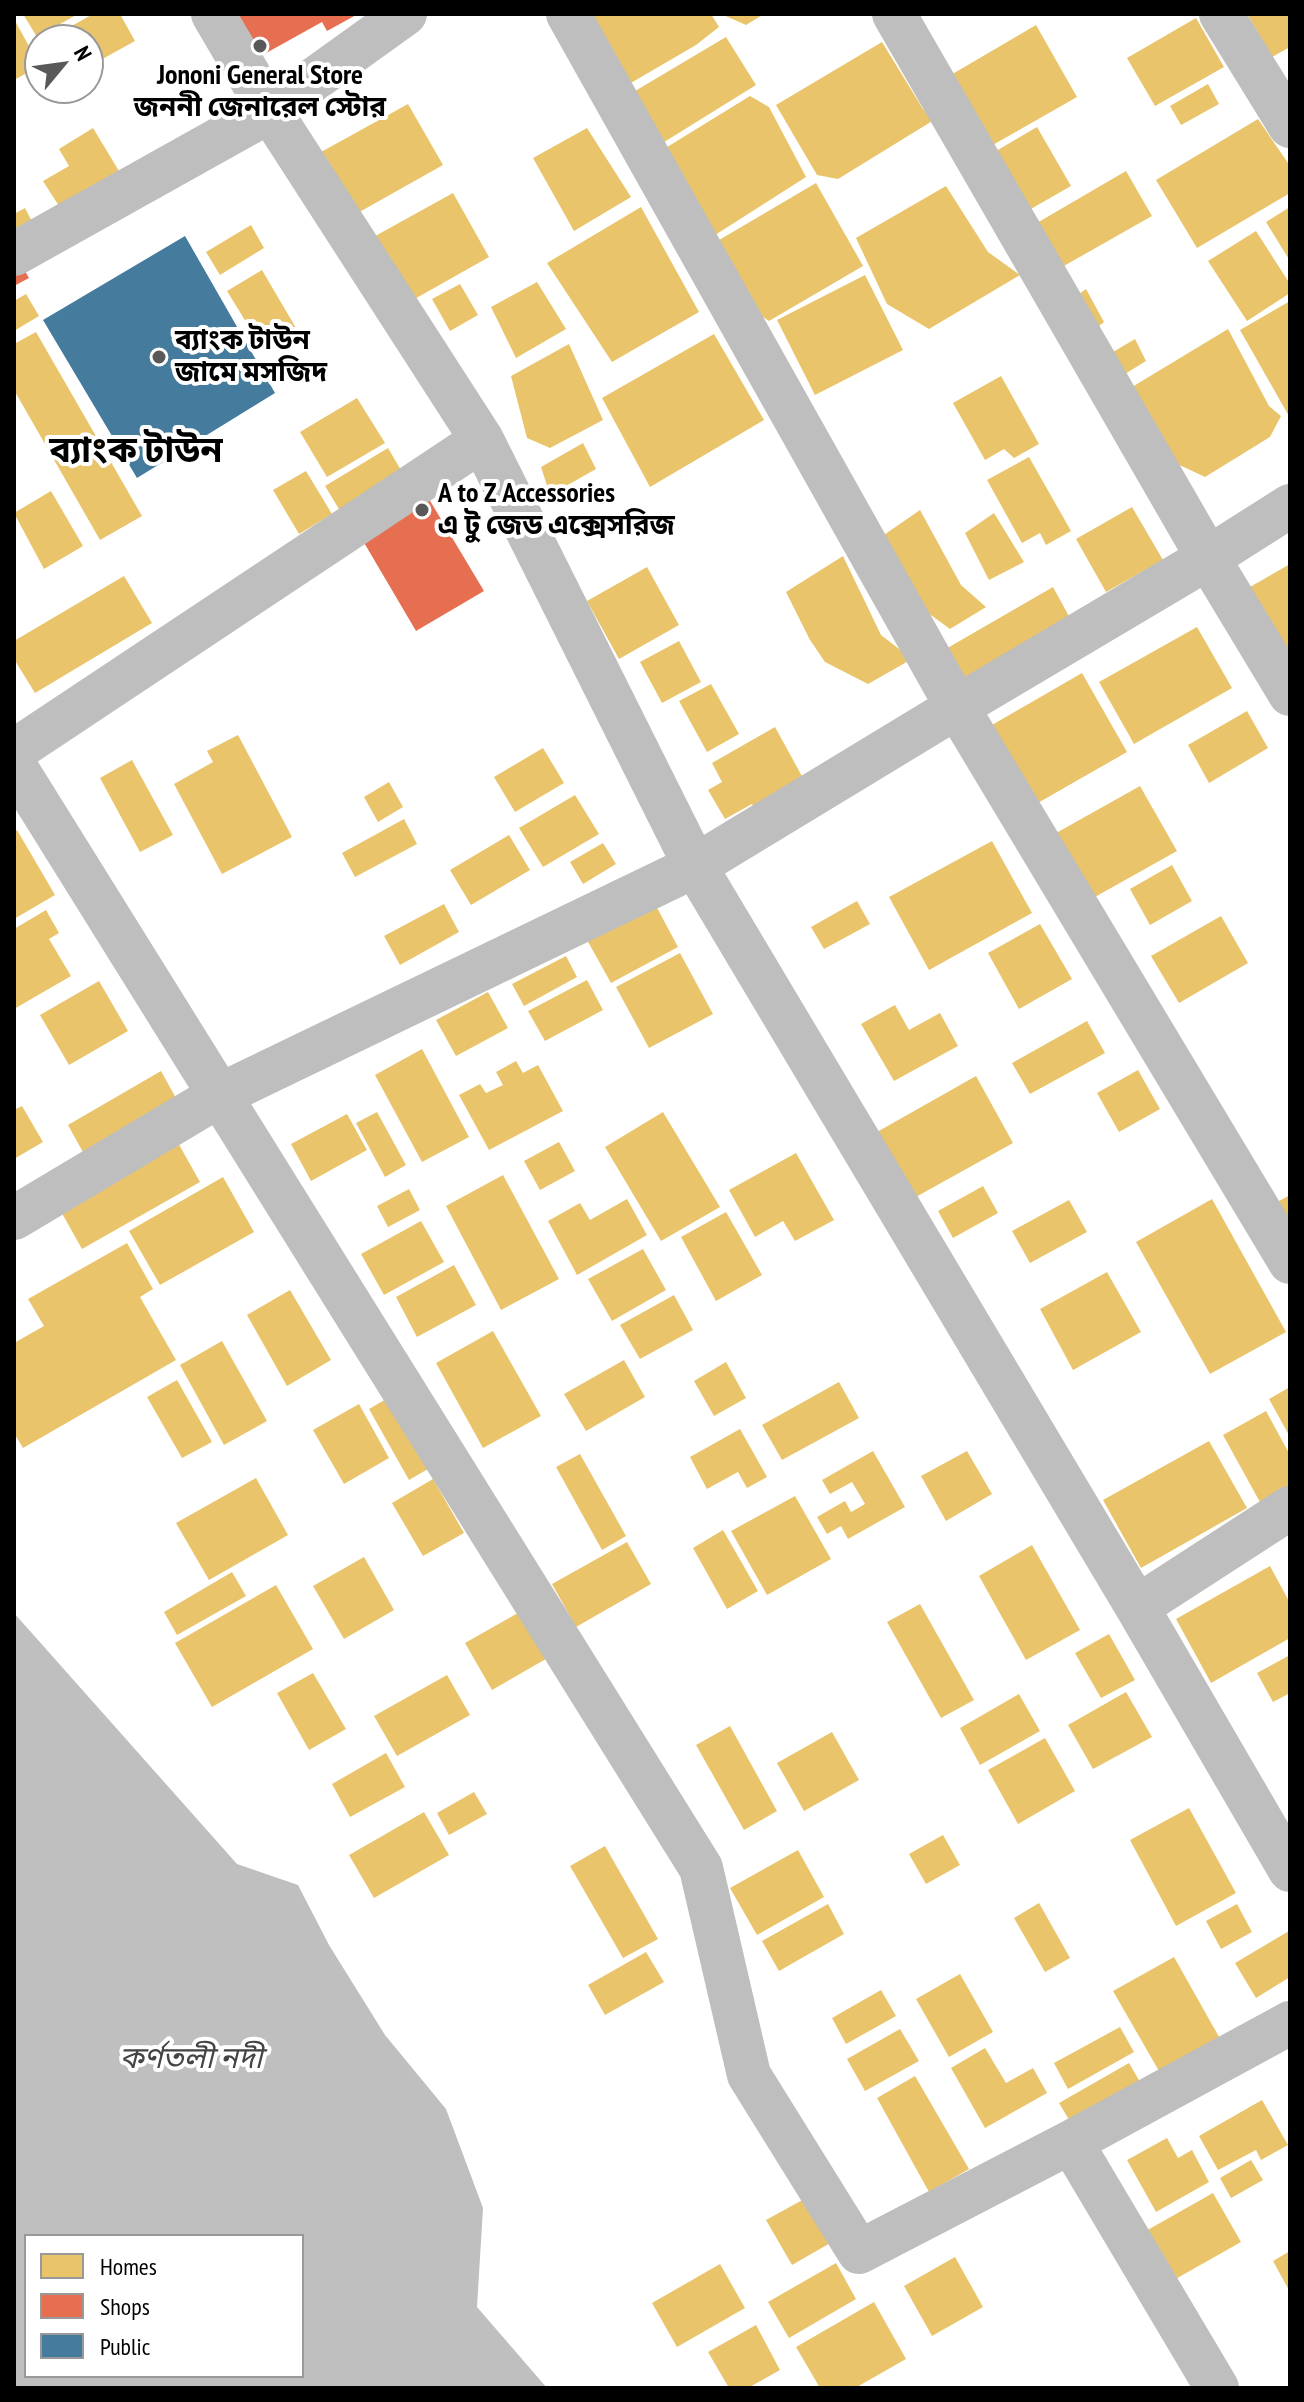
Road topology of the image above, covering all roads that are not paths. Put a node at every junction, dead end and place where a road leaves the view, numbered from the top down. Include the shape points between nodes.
1 (213, 14) edge
2 (405, 14) edge
3 (568, 14) edge
4 (894, 14) edge
5 (1221, 14) edge
6 (270, 111) junction
7 (1290, 126) edge
8 (14, 254) edge
9 (482, 440) junction
10 (1290, 506) edge
11 (1208, 558) junction
12 (1290, 694) edge
13 (957, 707) junction
14 (14, 751) edge
15 (14, 765) edge
16 (695, 866) junction
17 (220, 1095) junction
18 (14, 1218) edge
19 (1290, 1262) edge
20 (1290, 1508) edge
21 (1137, 1607) junction
22 (1290, 1870) edge
23 (1290, 2023) edge
24 (1071, 2142) junction
25 (1217, 2388) edge

1 - 6 street
2 - 6 street
3 - 13 street
4 - 11 street
5 - 7 street
6 - 8 street
6 - 9 street
9 - 14 street
9 - 16 street
10 - 11 street
11 - 12 street
11 - 13 street
13 - 16 street
13 - 19 street
15 - 17 street
16 - 17 street
16 - 21 street
17 - 18 street
17 - 24 street via 701,1868 749,2075 859,2252
20 - 21 street
21 - 22 street
23 - 24 street
24 - 25 street

